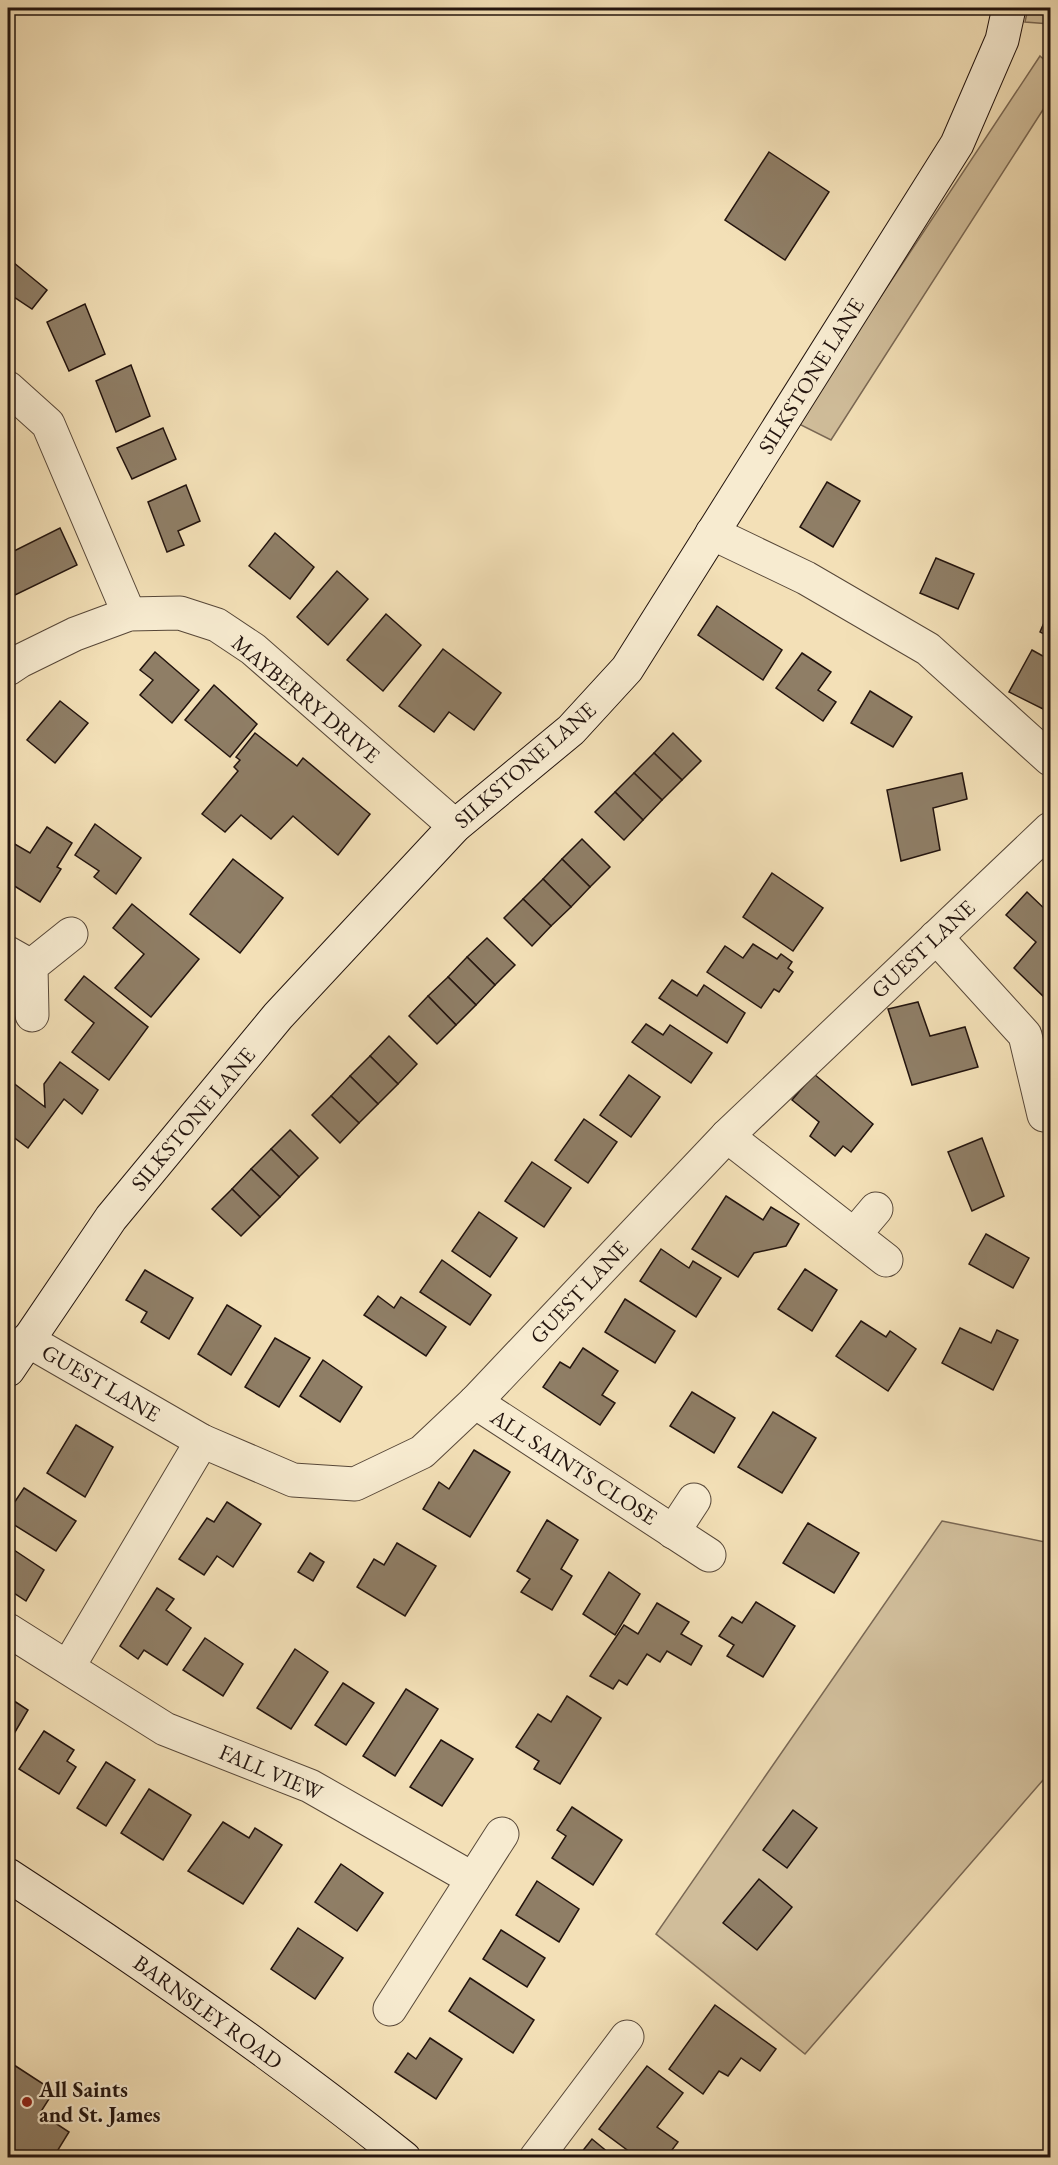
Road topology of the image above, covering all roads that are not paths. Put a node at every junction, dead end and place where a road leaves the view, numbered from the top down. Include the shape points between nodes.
1 (1009, 8) edge
2 (8, 388) edge
3 (712, 533) junction
4 (129, 614) junction
5 (8, 669) edge
6 (1050, 759) edge
7 (455, 826) junction
8 (1050, 829) edge
9 (71, 934) dead end
10 (936, 937) junction
11 (19, 960) edge
12 (32, 1015) dead end
13 (1042, 1068) edge
14 (1044, 1115) dead end
15 (727, 1136) junction
16 (876, 1209) dead end
17 (854, 1235) junction
18 (886, 1260) dead end
19 (27, 1340) junction
20 (8, 1370) edge
21 (475, 1402) junction
22 (202, 1441) junction
23 (694, 1500) dead end
24 (674, 1532) junction
25 (709, 1555) dead end
26 (8, 1630) edge
27 (68, 1667) junction
28 (502, 1834) dead end
29 (8, 1875) edge
30 (473, 1879) junction
31 (390, 2009) dead end
32 (627, 2037) dead end
33 (404, 2157) edge
34 (536, 2157) edge

1 - 3 street, SILKSTONE LANE via 1002,40 957,144
2 - 4 street via 48,424
3 - 6 street via 806,578 928,649
3 - 7 street, SILKSTONE LANE via 634,659 604,696 572,730
4 - 5 street, MAYBERRY DRIVE via 75,634
4 - 7 street, MAYBERRY DRIVE via 180,613 217,625 252,649
7 - 19 street, SILKSTONE LANE via 278,1016 111,1218
8 - 10 street, GUEST LANE
9 - 11 street
10 - 13 street via 1025,1035
10 - 15 street, GUEST LANE
11 - 12 street
13 - 14 street
15 - 17 street
15 - 21 street, GUEST LANE
16 - 17 street
17 - 18 street
19 - 20 street, SILKSTONE LANE
19 - 22 street, GUEST LANE
21 - 22 street, GUEST LANE via 422,1452 355,1484 293,1480
21 - 24 street, ALL SAINTS CLOSE
22 - 27 street
23 - 24 street, ALL SAINTS CLOSE
24 - 25 street, ALL SAINTS CLOSE
26 - 27 street, FALL VIEW
27 - 30 street, FALL VIEW via 165,1729 310,1785
28 - 30 street
29 - 33 street, BARNSLEY ROAD via 137,1961 337,2104
30 - 31 street
32 - 34 street

